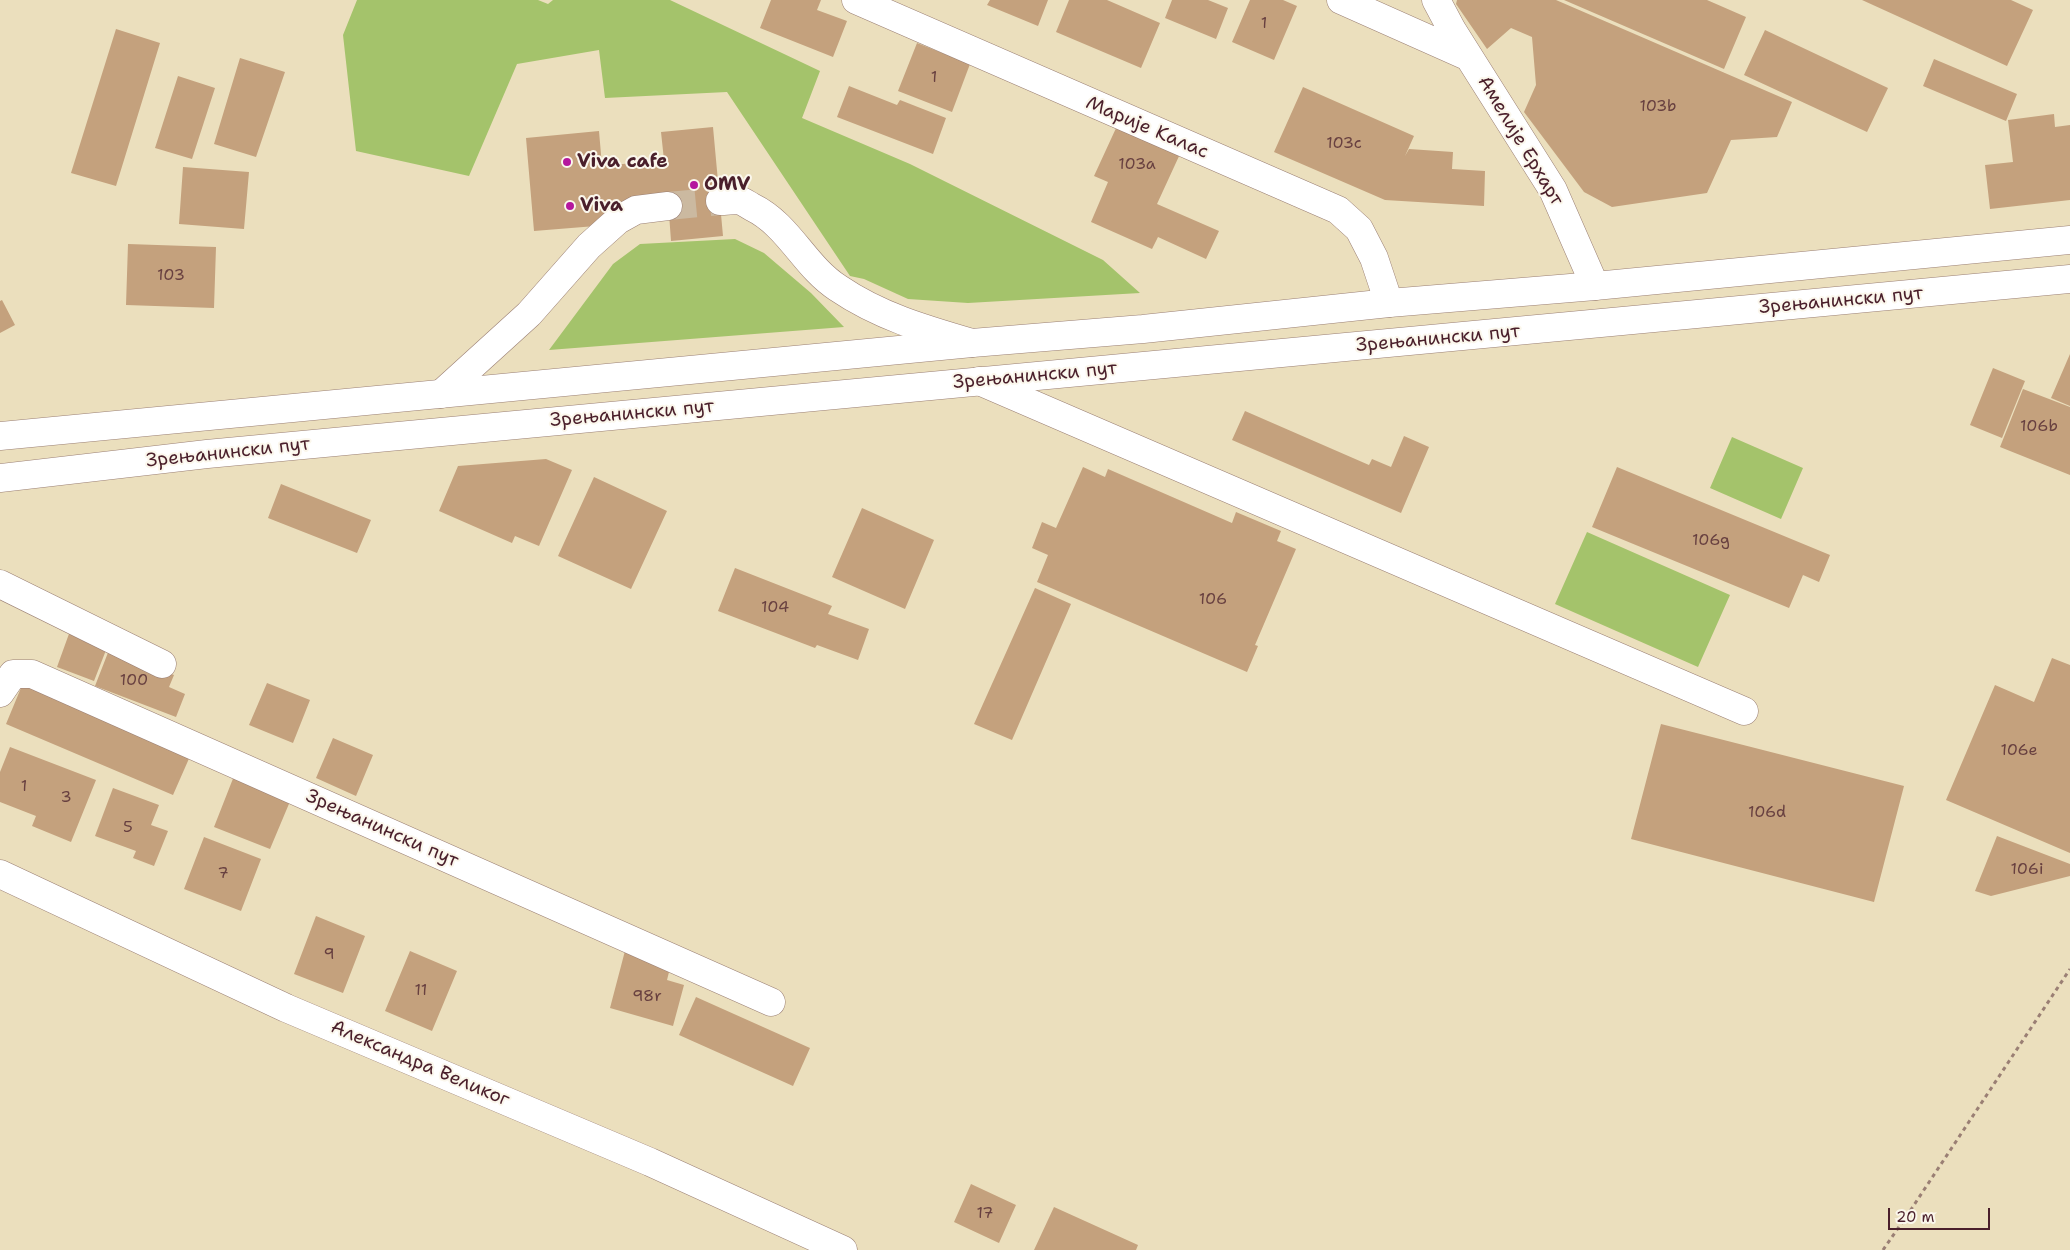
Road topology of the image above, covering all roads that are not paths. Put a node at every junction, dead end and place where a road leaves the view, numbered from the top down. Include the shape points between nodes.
1 (856, 0) edge
2 (1342, 0) edge
3 (1436, 0) edge
4 (1469, 57) junction
5 (720, 201) tunnel mouth
6 (668, 206) tunnel mouth
7 (2070, 240) edge
8 (2070, 280) edge
9 (1596, 286) junction
10 (1389, 303) junction
11 (972, 343) junction
12 (979, 381) junction
13 (441, 394) junction
14 (0, 436) edge
15 (0, 478) edge
16 (0, 584) edge
17 (162, 664) dead end
18 (0, 693) edge
19 (1744, 711) dead end
20 (0, 874) edge
21 (771, 1002) dead end
22 (843, 1250) edge

1 - 10 main road, Марије Калас via 1338,210 1359,229 1374,258
2 - 4 main road
3 - 4 main road, Амелије Ерхарт
4 - 9 main road, Амелије Ерхарт via 1553,190
5 - 11 main road via 740,200 758,210 777,224 814,269 871,309
6 - 13 main road via 636,210 618,220 589,246 529,314
7 - 9 main road, Зрењанински пут
8 - 12 main road, Зрењанински пут
9 - 10 main road, Зрењанински пут
10 - 11 main road, Зрењанински пут
11 - 13 main road, Зрењанински пут
12 - 15 main road, Зрењанински пут
12 - 19 main road
13 - 14 main road, Зрењанински пут
16 - 17 main road
18 - 21 main road, Зрењанински пут via 13,674 32,674
20 - 22 main road, Александра Великог via 286,1008 650,1162

